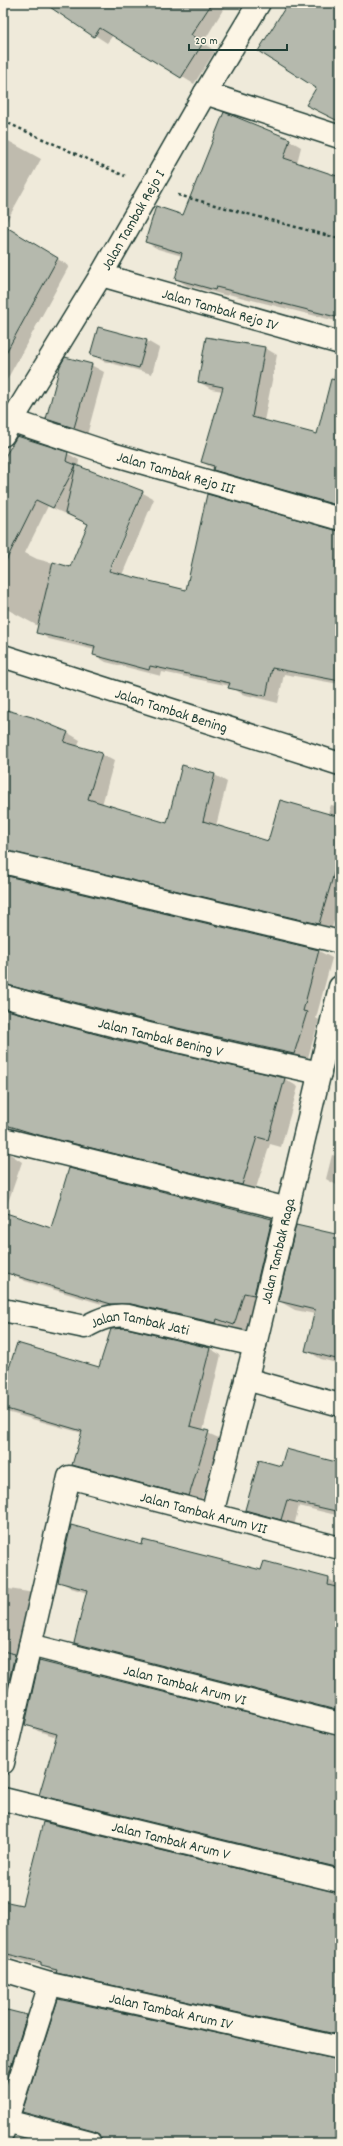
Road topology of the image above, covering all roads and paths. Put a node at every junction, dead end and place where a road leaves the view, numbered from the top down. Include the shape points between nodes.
1 (259, 3) edge
2 (205, 93) junction
3 (340, 137) edge
4 (101, 275) junction
5 (340, 343) edge
6 (8, 428) edge
7 (340, 519) edge
8 (4, 659) edge
9 (340, 764) edge
10 (3, 862) edge
11 (340, 942) edge
12 (340, 987) edge
13 (3, 996) edge
14 (320, 1073) junction
15 (3, 1139) edge
16 (288, 1208) junction
17 (3, 1310) edge
18 (255, 1345) junction
19 (246, 1379) junction
20 (340, 1405) edge
21 (212, 1514) junction
22 (340, 1548) edge
23 (30, 1646) junction
24 (340, 1724) edge
25 (3, 1763) edge
26 (3, 1799) edge
27 (340, 1881) edge
28 (3, 1970) edge
29 (50, 1984) junction
30 (340, 2048) edge
31 (4, 2127) edge
32 (90, 2143) edge

1 - 2 street, Jalan Tambak Rejo I
2 - 3 street
2 - 4 street, Jalan Tambak Rejo I
4 - 5 street, Jalan Tambak Rejo IV
4 - 6 street, Jalan Tambak Rejo I
6 - 7 street, Jalan Tambak Rejo III via 112,454
8 - 9 street, Jalan Tambak Bening
10 - 11 street
12 - 14 street, Jalan Tambak Raga
13 - 14 street, Jalan Tambak Bening V via 84,1019
14 - 16 street, Jalan Tambak Raga
15 - 16 street
16 - 18 street, Jalan Tambak Raga
17 - 18 street, Jalan Tambak Jati via 85,1327 114,1314
18 - 19 street, Jalan Tambak Raga
19 - 20 street
19 - 21 street, Jalan Tambak Raga
21 - 22 street, Jalan Tambak Arum VII
21 - 23 street, Jalan Tambak Arum VII via 69,1477
23 - 24 street, Jalan Tambak Arum VI
23 - 25 street
26 - 27 street, Jalan Tambak Arum V
28 - 29 street, Jalan Tambak Arum IV
29 - 30 street, Jalan Tambak Arum IV
29 - 31 street
31 - 32 street

